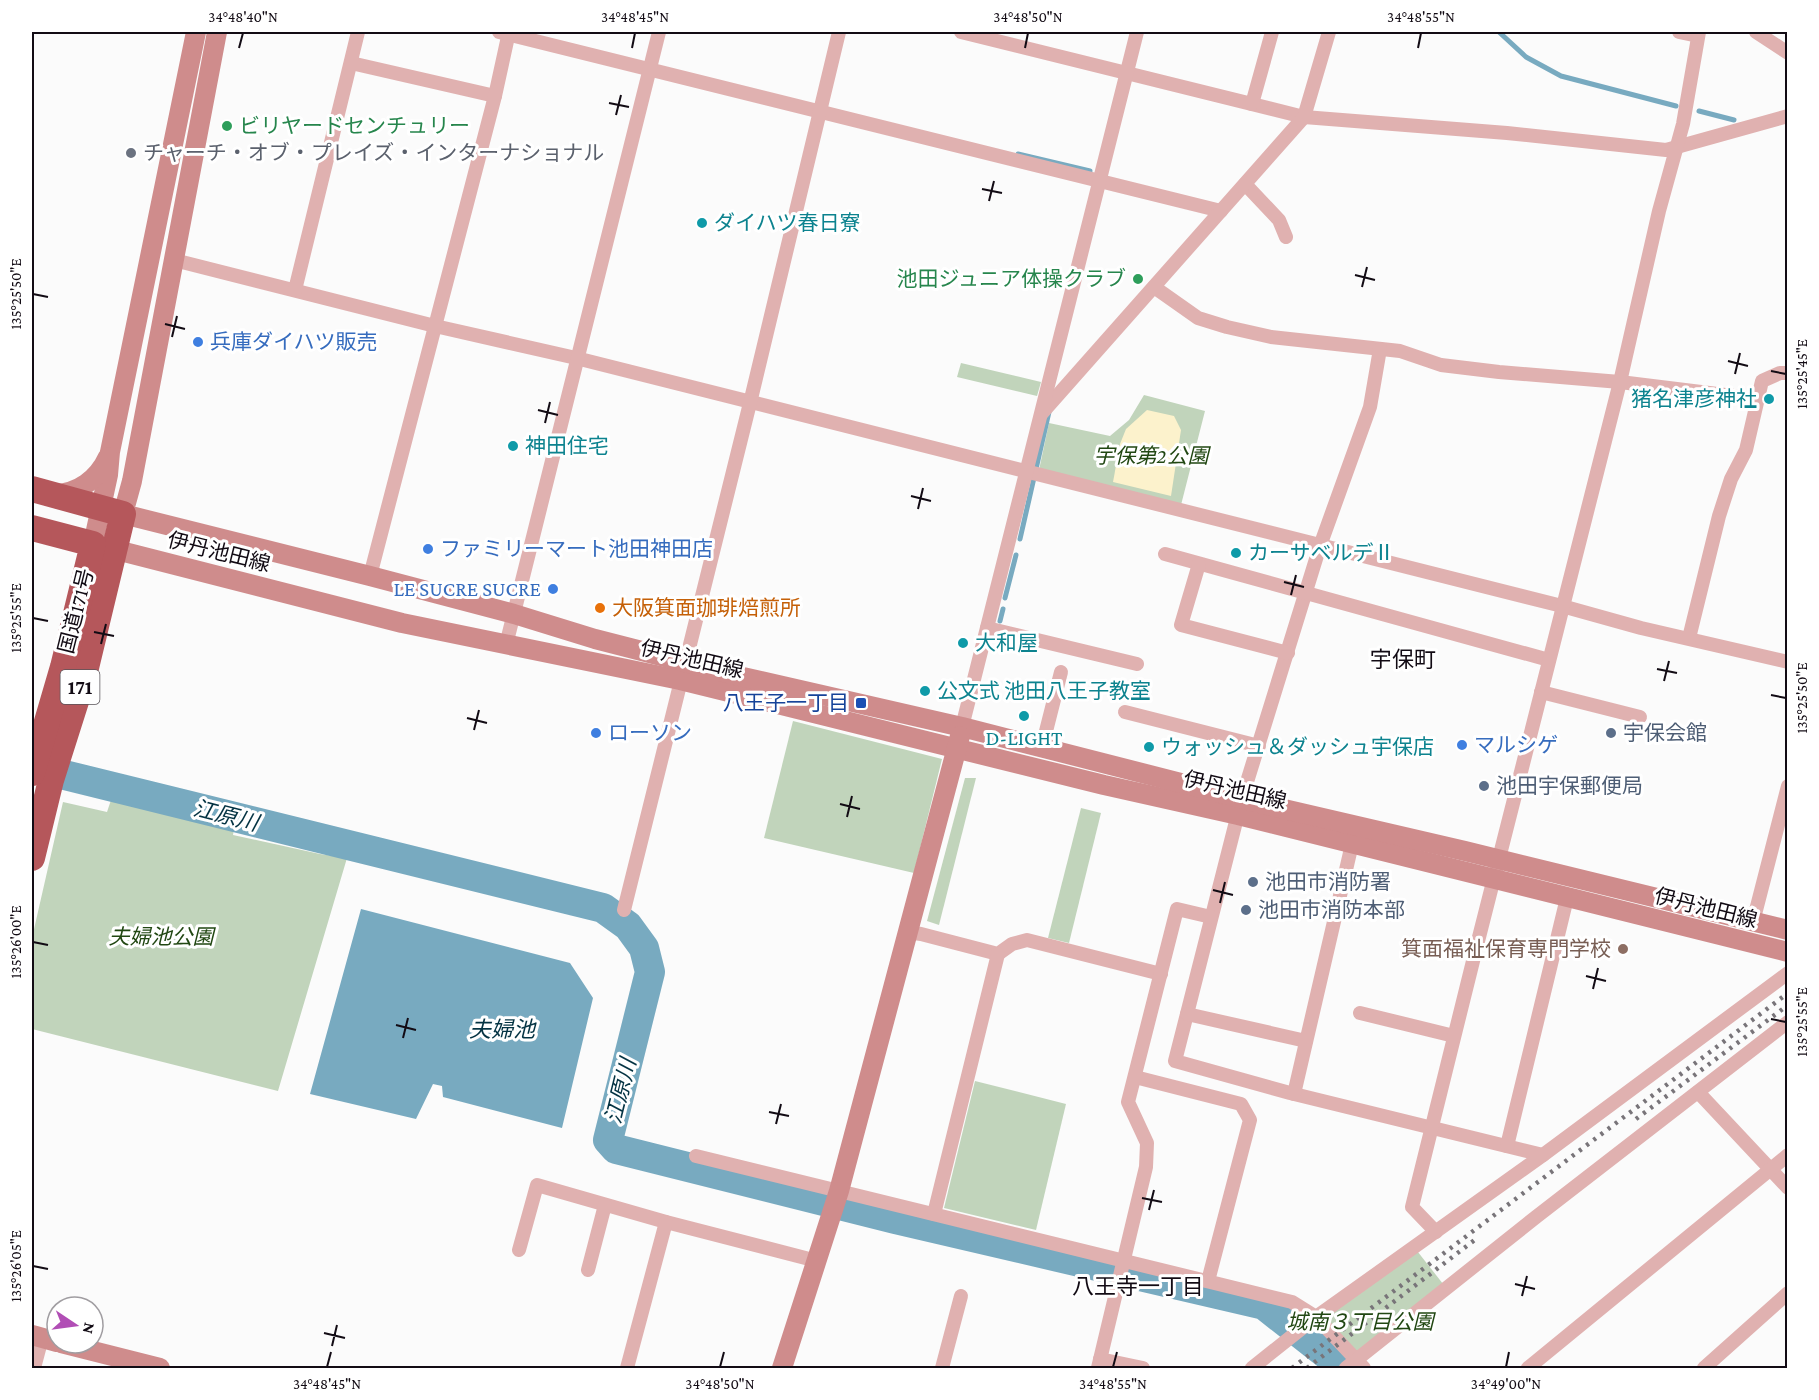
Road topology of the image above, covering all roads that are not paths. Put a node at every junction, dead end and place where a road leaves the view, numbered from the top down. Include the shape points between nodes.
1 (195, 32) edge
2 (218, 32) edge
3 (358, 32) edge
4 (506, 32) edge
5 (659, 32) edge
6 (838, 32) edge
7 (961, 32) edge
8 (1137, 32) edge
9 (1272, 32) edge
10 (1329, 32) edge
11 (1680, 32) edge
12 (1756, 32) edge
13 (1698, 34) edge
14 (992, 35) edge
15 (1788, 53) edge
16 (351, 63) junction
17 (650, 69) junction
18 (1127, 72) junction
19 (495, 96) junction
20 (1252, 104) junction
21 (820, 110) junction
22 (1788, 116) edge
23 (1304, 117) junction
24 (1675, 149) junction
25 (1100, 180) junction
26 (1245, 184) junction
27 (1221, 211) junction
28 (1286, 237) dead end
29 (174, 260) junction
30 (1154, 287) junction
31 (295, 290) junction
32 (435, 326) junction
33 (1380, 349) junction
34 (576, 358) junction
35 (1788, 372) edge
36 (1620, 382) junction
37 (1758, 399) junction
38 (750, 403) junction
39 (1041, 414) junction
40 (110, 453) junction
41 (1026, 471) junction
42 (40, 491) edge
43 (112, 512) junction
44 (32, 528) edge
45 (1320, 546) junction
46 (104, 547) junction
47 (1165, 554) dead end
48 (1199, 564) junction
49 (370, 576) junction
50 (1306, 593) junction
51 (1562, 606) junction
52 (514, 614) junction
53 (987, 628) junction
54 (1689, 638) junction
55 (506, 645) junction
56 (1288, 653) junction
57 (1549, 660) junction
58 (1788, 662) edge
59 (1137, 664) dead end
60 (683, 671) junction
61 (1061, 672) dead end
62 (1541, 692) junction
63 (1125, 712) dead end
64 (1640, 717) dead end
65 (962, 727) junction
66 (1259, 746) junction
67 (1042, 747) junction
68 (957, 748) junction
69 (32, 773) edge
70 (1788, 786) edge
71 (1240, 807) junction
72 (1352, 844) junction
73 (32, 858) edge
74 (1499, 859) junction
75 (1494, 880) junction
76 (1567, 898) junction
77 (624, 910) dead end
78 (1211, 917) junction
79 (1753, 922) junction
80 (1788, 930) edge
81 (907, 932) junction
82 (1788, 952) edge
83 (998, 954) junction
84 (1788, 973) edge
85 (1161, 974) junction
86 (1360, 1013) dead end
87 (1186, 1014) junction
88 (1788, 1022) edge
89 (1454, 1036) junction
90 (1306, 1041) junction
91 (1135, 1077) junction
92 (1698, 1092) junction
93 (1294, 1094) junction
94 (1432, 1126) junction
95 (1507, 1146) junction
96 (1543, 1155) junction
97 (1788, 1155) edge
98 (696, 1156) dead end
99 (1770, 1169) junction
100 (1788, 1188) edge
101 (836, 1200) junction
102 (605, 1205) junction
103 (934, 1214) junction
104 (666, 1222) junction
105 (1436, 1232) junction
106 (519, 1250) dead end
107 (1125, 1260) junction
108 (817, 1261) junction
109 (588, 1270) dead end
110 (1208, 1281) junction
111 (1788, 1293) edge
112 (961, 1296) dead end
113 (1316, 1317) junction
114 (45, 1346) edge
115 (105, 1354) edge
116 (1099, 1364) edge
117 (1356, 1366) edge
118 (34, 1368) edge
119 (160, 1368) edge
120 (627, 1368) edge
121 (782, 1368) edge
122 (942, 1368) edge
123 (1143, 1368) edge
124 (1252, 1368) edge
125 (1528, 1368) edge
126 (1704, 1368) edge

1 - 40 main road
2 - 29 main road
3 - 16 street
4 - 17 street
4 - 19 street
5 - 17 street
6 - 21 street
7 - 14 street
8 - 18 street
9 - 20 street
10 - 23 street
11 - 13 street
12 - 15 street
13 - 24 street
14 - 18 street
16 - 19 street
16 - 31 street
17 - 21 street
17 - 34 street
18 - 20 street
18 - 25 street
19 - 32 street
20 - 23 street
21 - 25 street
21 - 38 street
22 - 24 street
23 - 24 street
23 - 26 street
24 - 36 street
25 - 27 street
25 - 39 street
26 - 27 street
26 - 28 street via 1279,220
27 - 30 street
29 - 31 street
29 - 43 main road via 132,481
30 - 33 street via 1198,318 1227,327 1271,337
30 - 39 street
31 - 32 street
32 - 34 street
32 - 49 street
33 - 36 street via 1400,351 1441,365
33 - 45 street via 1370,407
34 - 38 street
34 - 52 street
35 - 37 street via 1762,381
36 - 37 street
36 - 51 street
37 - 54 street via 1746,450 1719,516
38 - 41 street
38 - 60 street
39 - 41 street
40 - 42 main road via 99,472 76,490 62,494
40 - 43 main road
41 - 45 street
41 - 53 street
42 - 43 highway
43 - 46 highway, 国道171号 / 171
43 - 49 main road, 伊丹池田線
44 - 46 highway, 国道171号
45 - 50 street
45 - 51 street
46 - 55 main road, 伊丹池田線 via 402,623
46 - 69 highway, 国道171号 / 171
46 - 73 highway, 国道171号 / 171 via 84,676 51,780
47 - 48 street
48 - 50 street
48 - 56 street via 1181,625
49 - 52 main road, 伊丹池田線
50 - 56 street
50 - 57 street
51 - 54 street
51 - 57 street
52 - 55 street
52 - 60 main road, 伊丹池田線
53 - 59 street
53 - 65 street
54 - 58 street
55 - 60 main road, 伊丹池田線
56 - 66 street
57 - 62 street
60 - 65 main road, 伊丹池田線
60 - 68 main road, 伊丹池田線
60 - 77 street
61 - 67 street
62 - 64 street
62 - 74 street
63 - 66 street
65 - 67 main road, 伊丹池田線
65 - 68 main road
66 - 71 street
67 - 71 main road, 伊丹池田線
68 - 71 main road, 伊丹池田線 via 1104,785
68 - 81 main road
70 - 79 street
71 - 72 main road, 伊丹池田線
71 - 74 main road, 伊丹池田線
71 - 78 street
72 - 75 main road, 伊丹池田線
72 - 90 street
74 - 75 street
74 - 79 main road, 伊丹池田線
75 - 76 main road, 伊丹池田線
75 - 89 street
76 - 82 main road, 伊丹池田線
76 - 95 street
78 - 85 street via 1177,909
78 - 87 street
79 - 80 main road, 伊丹池田線
81 - 83 street
81 - 101 main road
83 - 85 street via 1027,940
83 - 103 street
84 - 96 street
85 - 91 street
86 - 89 street via 1377,1011
87 - 90 street
87 - 93 street via 1175,1061
88 - 92 street
89 - 94 street
90 - 93 street
91 - 107 street via 1128,1102 1147,1143 1146,1167
91 - 110 street via 1241,1104 1250,1120
92 - 99 street
92 - 117 street via 1536,1217
93 - 94 street
94 - 95 street
94 - 105 street via 1412,1207
95 - 96 street
96 - 105 street
97 - 99 street
98 - 101 street
99 - 100 street
99 - 125 street
101 - 103 street
101 - 108 main road
102 - 104 street
102 - 106 street via 537,1185
102 - 109 street
103 - 107 street
104 - 108 street
104 - 120 street
105 - 113 street
107 - 110 street
107 - 116 street
108 - 121 main road
110 - 113 street via 1292,1302
111 - 126 street
112 - 122 street
113 - 117 street
113 - 124 street
114 - 118 street
115 - 119 main road
116 - 123 street

